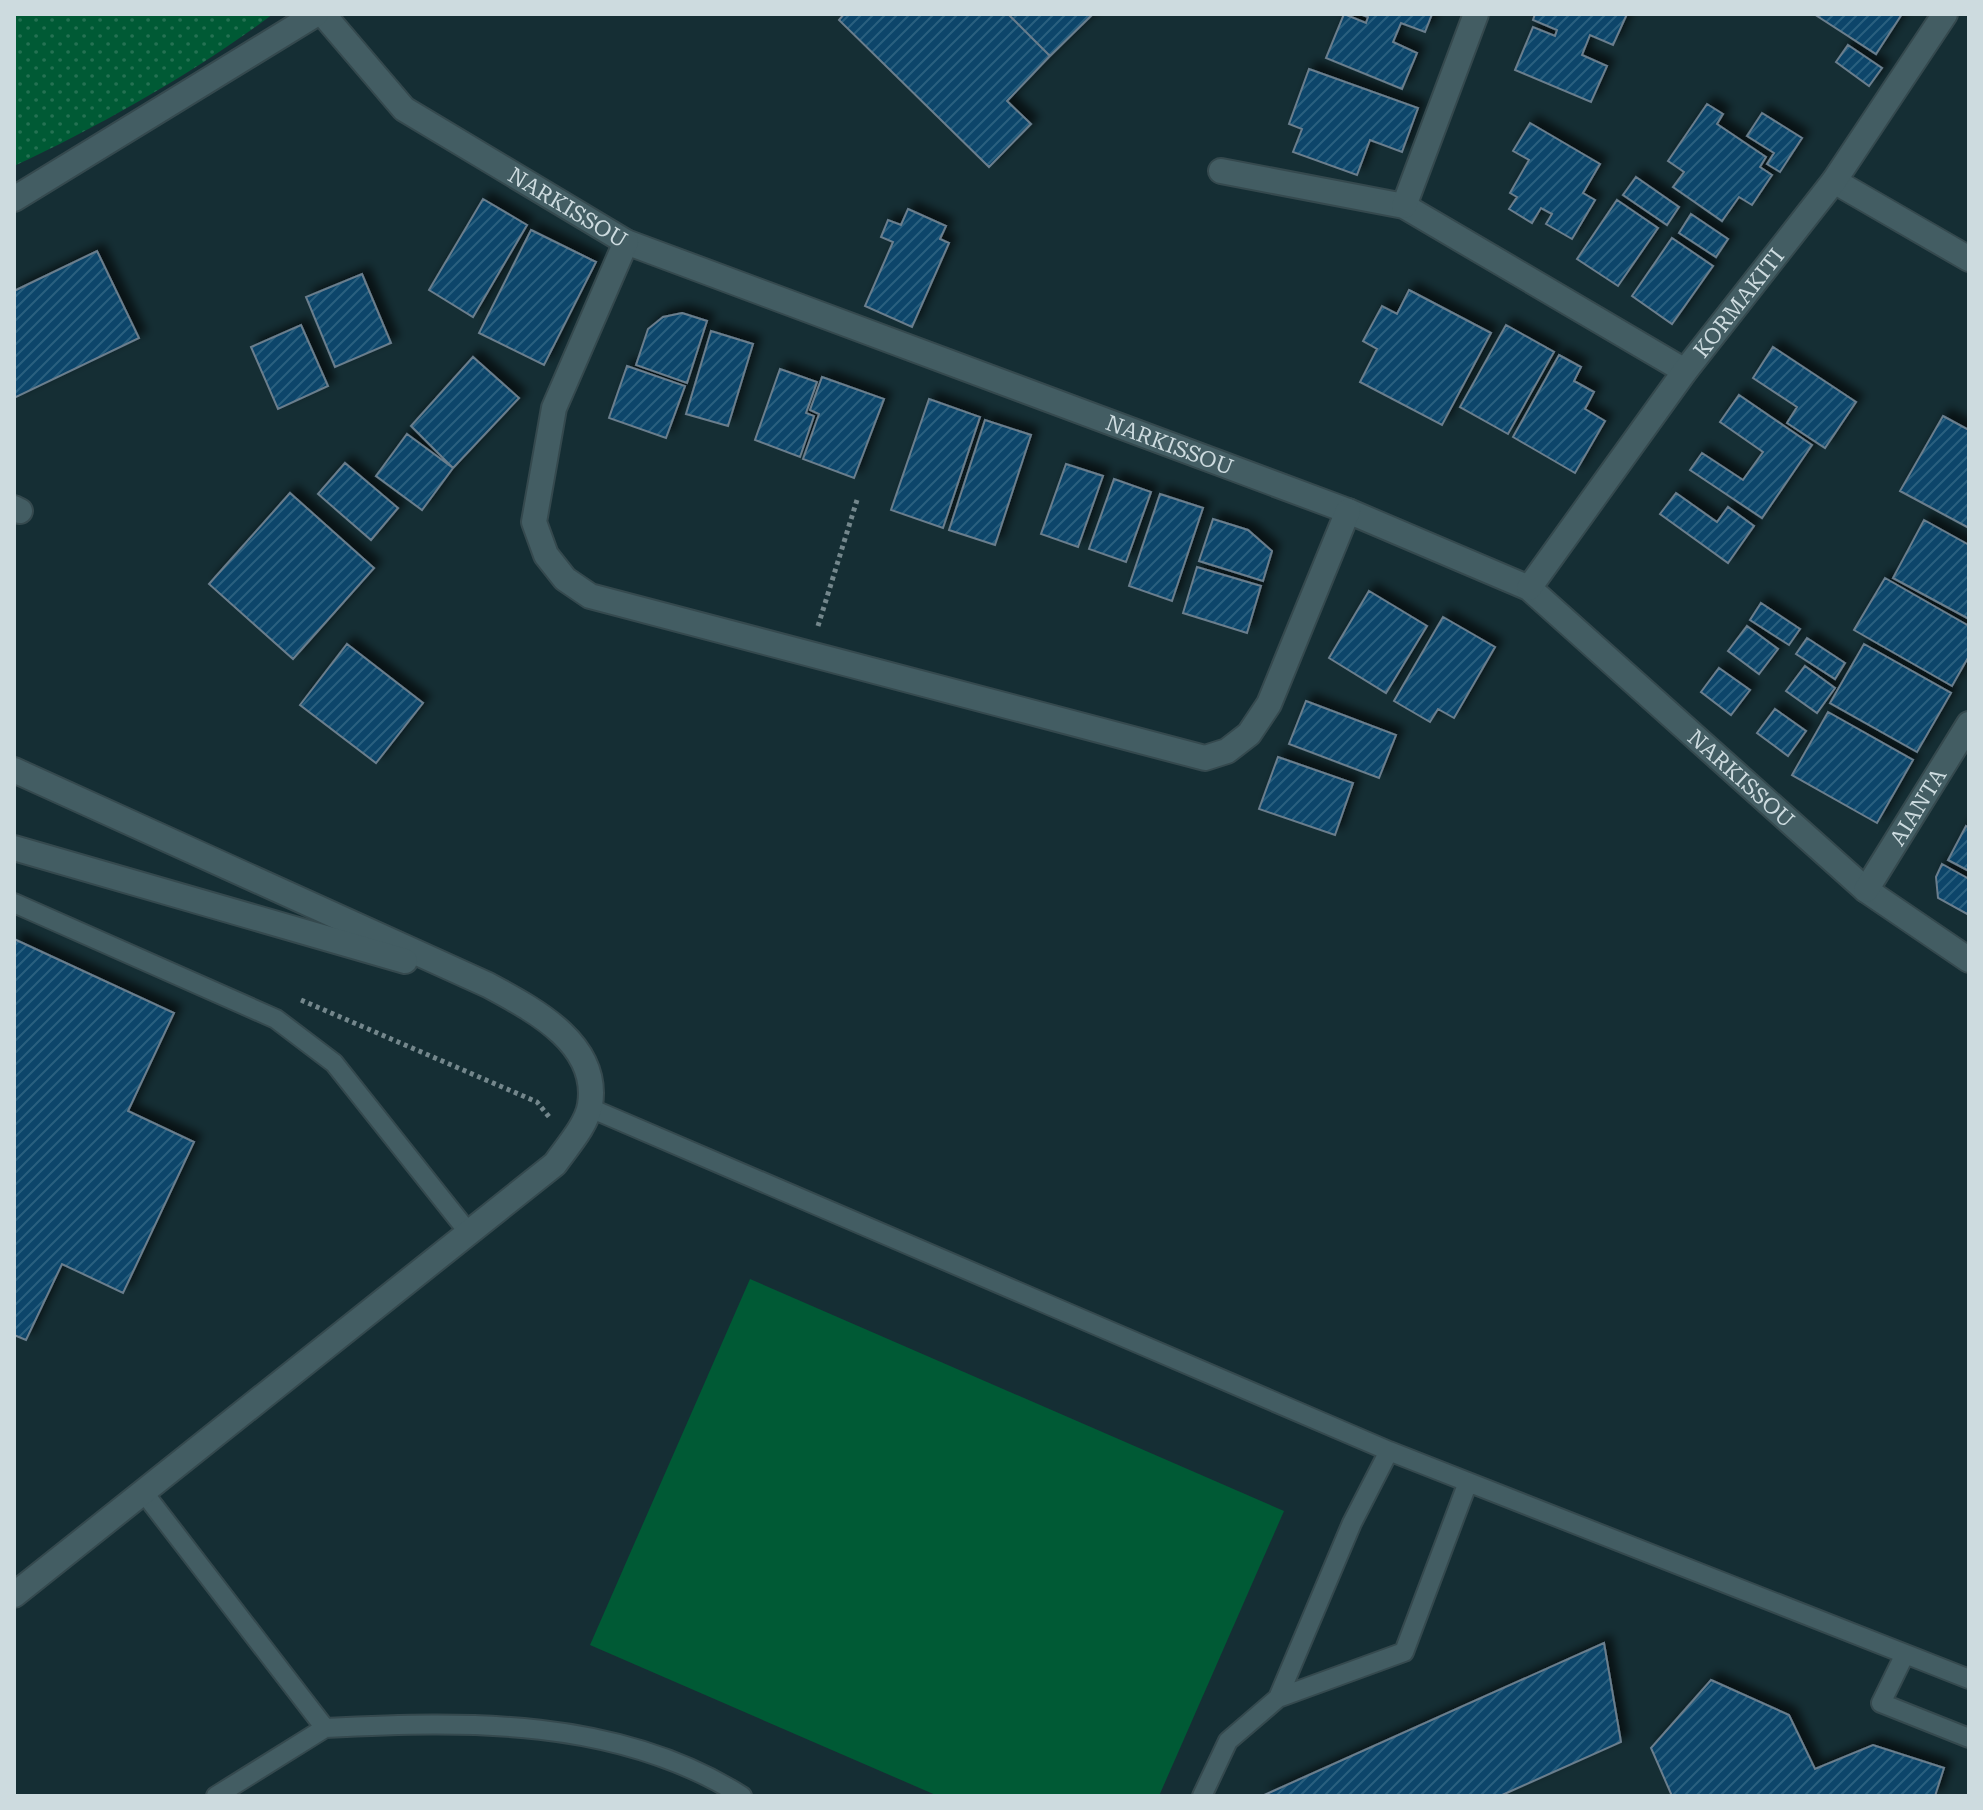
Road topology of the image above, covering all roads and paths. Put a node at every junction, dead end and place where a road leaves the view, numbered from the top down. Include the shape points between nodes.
1 (316, 14) edge
2 (323, 14) edge
3 (1476, 14) edge
4 (1945, 14) edge
5 (1221, 171) dead end
6 (1834, 181) junction
7 (14, 199) edge
8 (1404, 206) junction
9 (626, 242) junction
10 (1969, 259) edge
11 (1685, 371) junction
12 (857, 500) dead end
13 (1348, 511) junction
14 (1529, 588) junction
15 (810, 654) junction
16 (1969, 724) edge
17 (14, 770) edge
18 (14, 848) edge
19 (1866, 890) junction
20 (14, 903) edge
21 (1969, 960) edge
22 (488, 985) junction
23 (590, 1108) junction
24 (469, 1233) junction
25 (1389, 1451) junction
26 (1468, 1482) junction
27 (144, 1493) junction
28 (14, 1595) edge
29 (1905, 1654) junction
30 (1969, 1679) edge
31 (1278, 1698) junction
32 (325, 1728) junction
33 (1969, 1738) edge
34 (216, 1796) edge
35 (742, 1796) edge
36 (1202, 1796) edge

1 - 7 street
2 - 9 street, NARKISSOU via 404,109
3 - 8 street
4 - 6 street, KORMAKITI
5 - 8 street
6 - 10 street
6 - 11 street, KORMAKITI
8 - 11 street
9 - 13 street, NARKISSOU
9 - 15 street via 554,408 534,522 546,555 565,579 590,596
11 - 14 street, KORMAKITI
12 - 15 path
13 - 14 street, NARKISSOU
13 - 15 street via 1269,704 1249,734 1227,751 1205,758
14 - 19 street, NARKISSOU
16 - 19 street, AIANTA
17 - 22 street
18 - 22 street
19 - 21 street, NARKISSOU
20 - 24 lane via 276,1019 334,1063
22 - 23 street via 540,1013 569,1040 586,1070
23 - 24 street via 555,1164
23 - 25 lane
24 - 27 street
25 - 26 lane
25 - 31 lane via 1352,1523
26 - 29 lane
26 - 31 lane via 1404,1652
27 - 28 street
27 - 32 lane
29 - 30 lane
29 - 33 lane via 1881,1703
31 - 36 lane via 1228,1741
32 - 34 lane
32 - 35 lane via 429,1723 566,1732 619,1742

